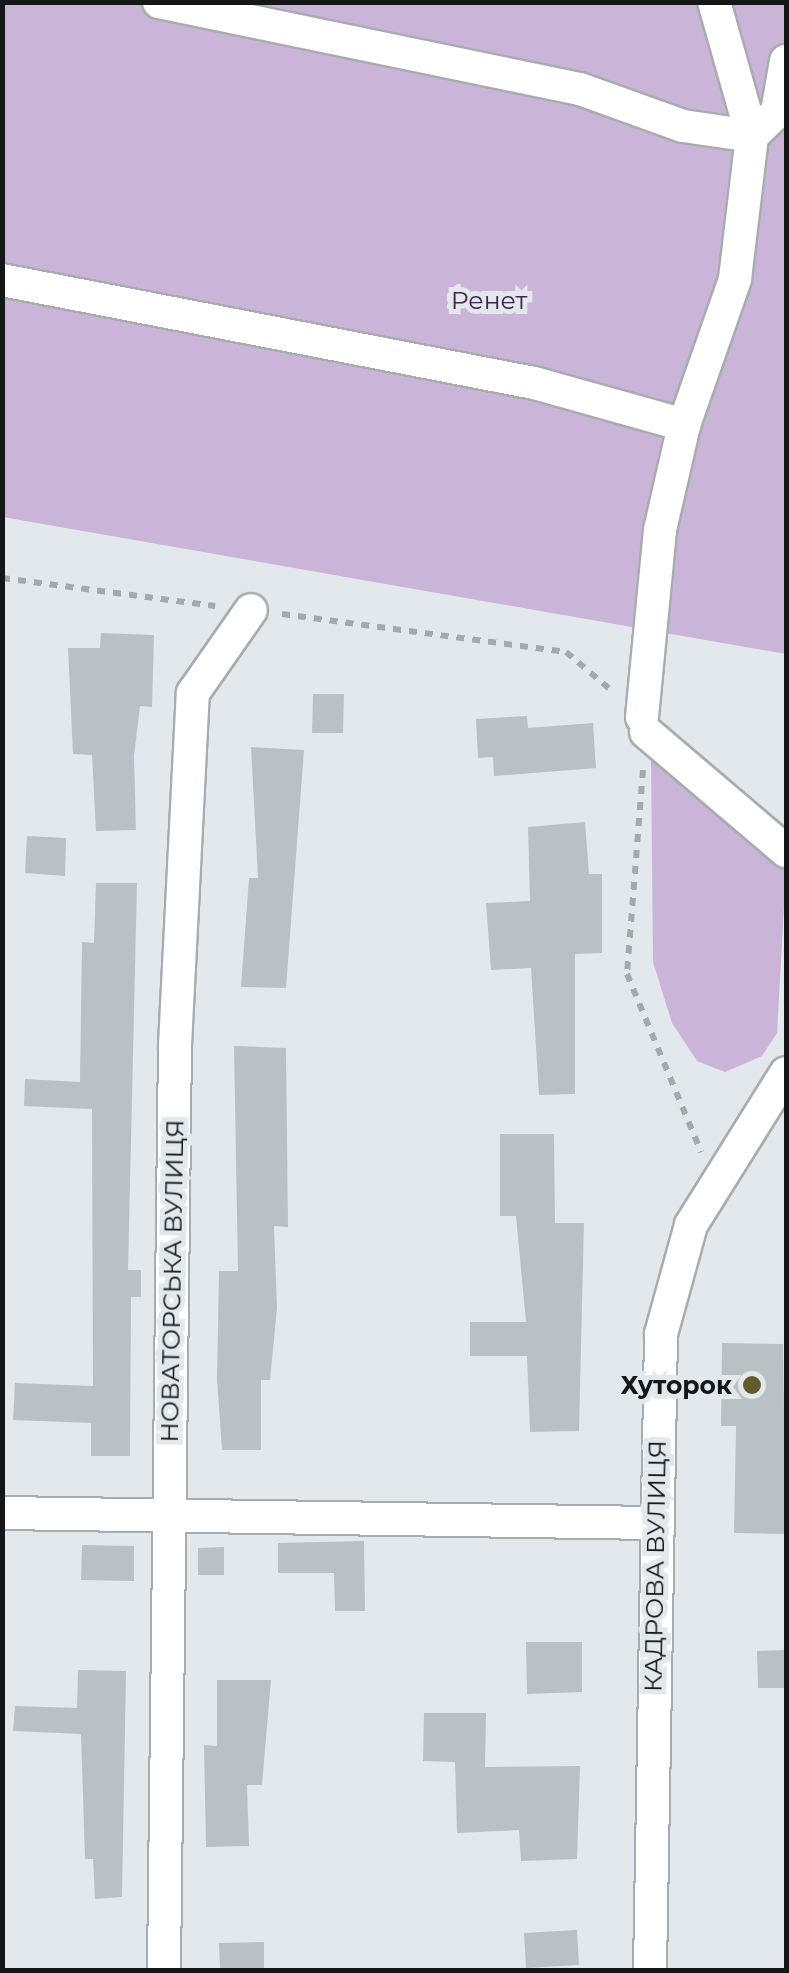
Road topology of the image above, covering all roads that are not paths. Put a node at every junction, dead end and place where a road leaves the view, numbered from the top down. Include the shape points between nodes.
1 (160, 2) edge
2 (714, 2) edge
3 (786, 62) edge
4 (752, 136) junction
5 (2, 280) edge
6 (684, 424) junction
7 (250, 610) road end
8 (786, 851) edge
9 (786, 1072) edge
10 (2, 1513) edge
11 (169, 1518) junction
12 (654, 1522) junction
13 (164, 1970) edge
14 (650, 1970) edge

1 - 4 street via 580,89 683,126
2 - 4 street
3 - 4 street via 776,112
4 - 6 street via 734,280
5 - 6 street via 534,383
6 - 8 street via 644,624 644,725
7 - 11 street, НОВАТОРСЬКА ВУЛИЦЯ via 193,693 175,1045
9 - 12 street, КАДРОВА ВУЛИЦЯ via 691,1225 661,1334
10 - 11 street
11 - 12 street
11 - 13 street, НОВАТОРСЬКА ВУЛИЦЯ
12 - 14 street, КАДРОВА ВУЛИЦЯ

